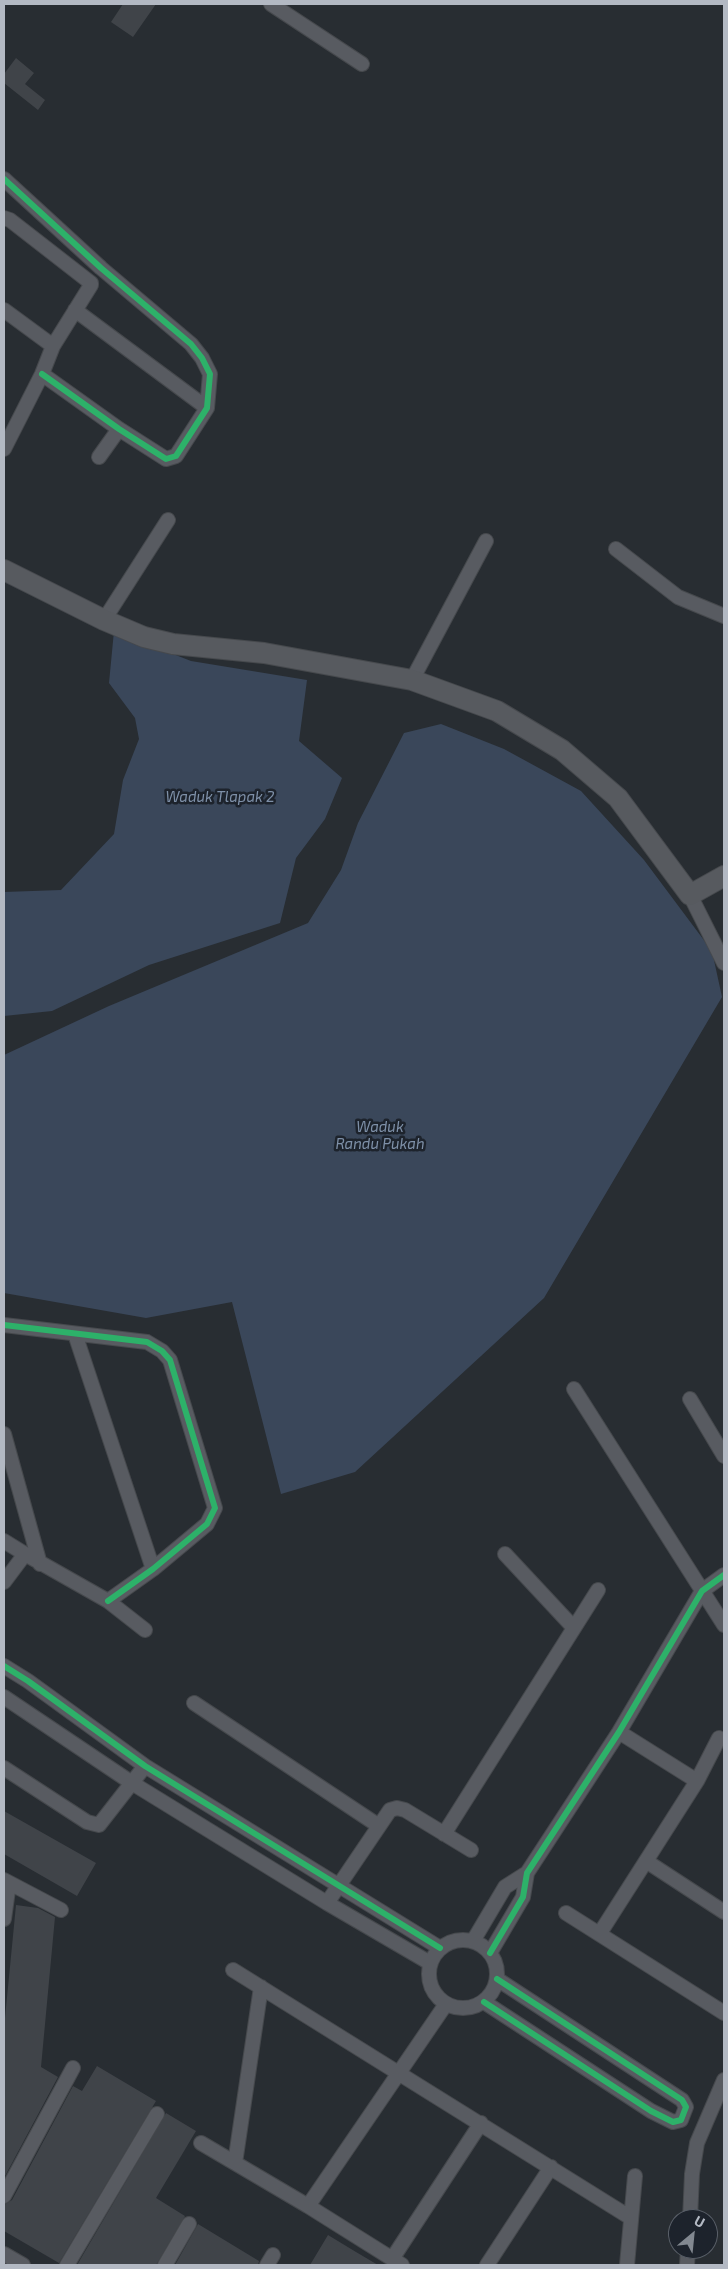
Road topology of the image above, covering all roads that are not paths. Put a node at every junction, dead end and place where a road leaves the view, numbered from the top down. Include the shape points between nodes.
1 (271, 4) edge
2 (362, 64) dead end
3 (4, 179) edge
4 (4, 218) edge
5 (101, 268) junction
6 (91, 282) junction
7 (4, 310) edge
8 (75, 310) junction
9 (53, 346) junction
10 (42, 374) junction
11 (207, 408) junction
12 (119, 429) junction
13 (4, 449) edge
14 (99, 457) dead end
15 (168, 520) dead end
16 (486, 541) dead end
17 (616, 549) dead end
18 (4, 570) edge
19 (724, 616) edge
20 (104, 620) junction
21 (412, 680) junction
22 (724, 876) edge
23 (690, 895) junction
24 (724, 963) edge
25 (4, 1325) edge
26 (74, 1334) junction
27 (574, 1389) dead end
28 (690, 1399) dead end
29 (4, 1434) edge
30 (724, 1456) edge
31 (4, 1541) edge
32 (25, 1554) junction
33 (505, 1554) dead end
34 (40, 1564) junction
35 (153, 1569) junction
36 (724, 1575) edge
37 (4, 1582) edge
38 (598, 1590) dead end
39 (702, 1591) junction
40 (108, 1601) junction
41 (724, 1626) edge
42 (574, 1628) junction
43 (145, 1630) dead end
44 (4, 1666) edge
45 (4, 1697) edge
46 (194, 1703) dead end
47 (619, 1732) junction
48 (719, 1738) dead end
49 (145, 1766) junction
50 (4, 1768) edge
51 (697, 1781) junction
52 (132, 1783) junction
53 (379, 1826) junction
54 (444, 1834) junction
55 (471, 1850) dead end
56 (646, 1861) junction
57 (527, 1873) junction
58 (6, 1882) edge
59 (339, 1884) junction
60 (327, 1903) junction
61 (61, 1910) dead end
62 (724, 1912) edge
63 (566, 1913) dead end
64 (4, 1919) edge
65 (600, 1933) junction
66 (473, 1942) junction
67 (440, 1948) junction
68 (490, 1953) junction
69 (430, 1963) junction
70 (234, 1970) dead end
71 (497, 1979) junction
72 (261, 1986) junction
73 (484, 2002) junction
74 (446, 2004) junction
75 (724, 2013) edge
76 (73, 2068) dead end
77 (400, 2072) junction
78 (724, 2080) edge
79 (157, 2114) dead end
80 (481, 2123) junction
81 (201, 2143) dead end
82 (235, 2163) junction
83 (551, 2167) junction
84 (635, 2176) dead end
85 (4, 2196) edge
86 (308, 2206) junction
87 (690, 2209) edge
88 (631, 2218) junction
89 (189, 2224) dead end
90 (4, 2254) edge
91 (397, 2262) edge
92 (23, 2265) edge
93 (68, 2265) edge
94 (165, 2265) edge
95 (487, 2265) edge
96 (627, 2265) edge

1 - 2 street
3 - 5 street
4 - 6 street
5 - 6 street
5 - 11 street via 191,344 202,358 210,374
6 - 8 street
7 - 9 street
8 - 9 street
8 - 11 street
9 - 10 street
10 - 12 street
10 - 13 street
11 - 12 street via 173,459 166,459
12 - 14 street
15 - 20 street
16 - 21 street
17 - 19 street via 678,597
18 - 20 main road
20 - 21 main road via 144,637 173,644 264,653
21 - 23 main road via 496,711 562,750 618,798
22 - 23 main road
23 - 24 street
25 - 26 street
26 - 35 street
26 - 35 street via 147,1342 170,1360 215,1508 207,1524
27 - 39 street
28 - 30 street
29 - 34 street
31 - 32 street
32 - 34 street
32 - 37 street
33 - 42 street
34 - 40 street
35 - 40 street
36 - 39 street
38 - 42 street
39 - 41 street
39 - 47 street
40 - 43 street
42 - 54 street
44 - 49 street
45 - 52 street
46 - 53 street
47 - 51 street
47 - 57 street
48 - 51 street
49 - 52 street
49 - 59 street
50 - 52 street via 87,1822 99,1825
51 - 56 street
52 - 60 street
53 - 54 street via 390,1810 397,1808
53 - 59 street
54 - 55 street
56 - 62 street
56 - 65 street
57 - 66 street via 505,1887
57 - 68 street via 523,1897
58 - 61 street
58 - 64 street
59 - 60 street
59 - 67 street
60 - 69 street
63 - 65 street
65 - 75 street
66 - 67 street via 457,1940
66 - 68 street
67 - 69 street
68 - 71 street via 496,1964
69 - 74 street via 428,1979 434,1994
70 - 72 street
71 - 73 street via 493,1992
71 - 73 street via 682,2100 686,2107 681,2120 673,2122 651,2110
72 - 77 street
72 - 82 street
73 - 74 street via 472,2008
74 - 77 street
76 - 85 street
77 - 80 street
77 - 86 street
78 - 87 street via 697,2142
79 - 93 street
80 - 83 street
80 - 91 street
81 - 82 street
82 - 86 street
83 - 88 street
83 - 95 street
84 - 88 street
86 - 91 street
88 - 96 street
89 - 94 street
90 - 92 street

